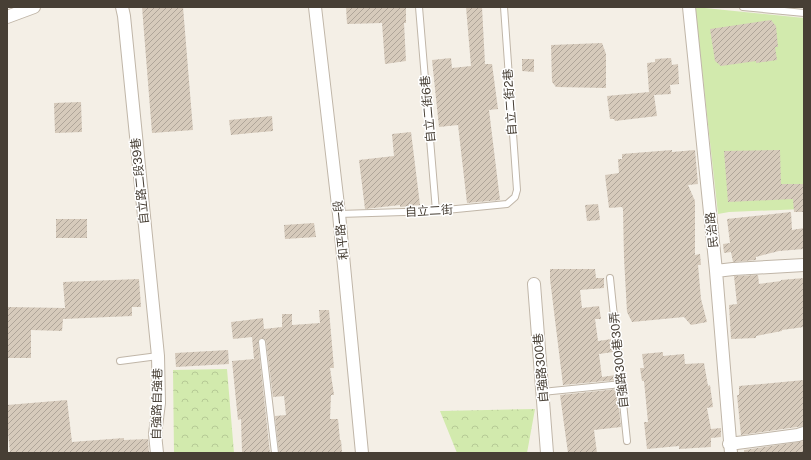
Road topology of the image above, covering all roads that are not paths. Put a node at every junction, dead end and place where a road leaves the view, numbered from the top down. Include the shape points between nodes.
1 (34, 7) edge
2 (122, 7) edge
3 (315, 7) edge
4 (419, 7) edge
5 (504, 7) edge
6 (689, 7) edge
7 (743, 7) edge
8 (804, 13) edge
9 (7, 17) edge
10 (515, 197) joint
11 (436, 211) junction
12 (339, 214) junction
13 (804, 265) edge
14 (716, 271) junction
15 (610, 278) dead end
16 (534, 284) dead end
17 (262, 342) dead end
18 (158, 356) junction
19 (120, 361) dead end
20 (622, 384) junction
21 (542, 392) junction
22 (804, 433) edge
23 (628, 441) dead end
24 (730, 448) edge
25 (157, 453) edge
26 (275, 453) edge
27 (362, 453) edge
28 (547, 453) edge

1 - 9 street
2 - 18 street, 自立路二段39巷
3 - 12 street, 和平路一段
4 - 11 lane, 自立二街6巷
5 - 10 lane, 自立二街2巷 via 517,190
6 - 14 street, 民治路
7 - 8 lane
10 - 11 lane, 自立二街 via 507,204
11 - 12 lane, 自立二街
12 - 27 street, 和平路一段
13 - 14 street
14 - 24 street, 民治路
15 - 20 lane, 自強路300巷30弄
16 - 21 street, 自強路300巷
17 - 26 lane
18 - 19 lane
18 - 25 street, 自強路自強巷 via 159,403 155,434
20 - 21 lane
20 - 23 lane, 自強路300巷30弄
21 - 28 street, 自強路300巷
22 - 24 street

